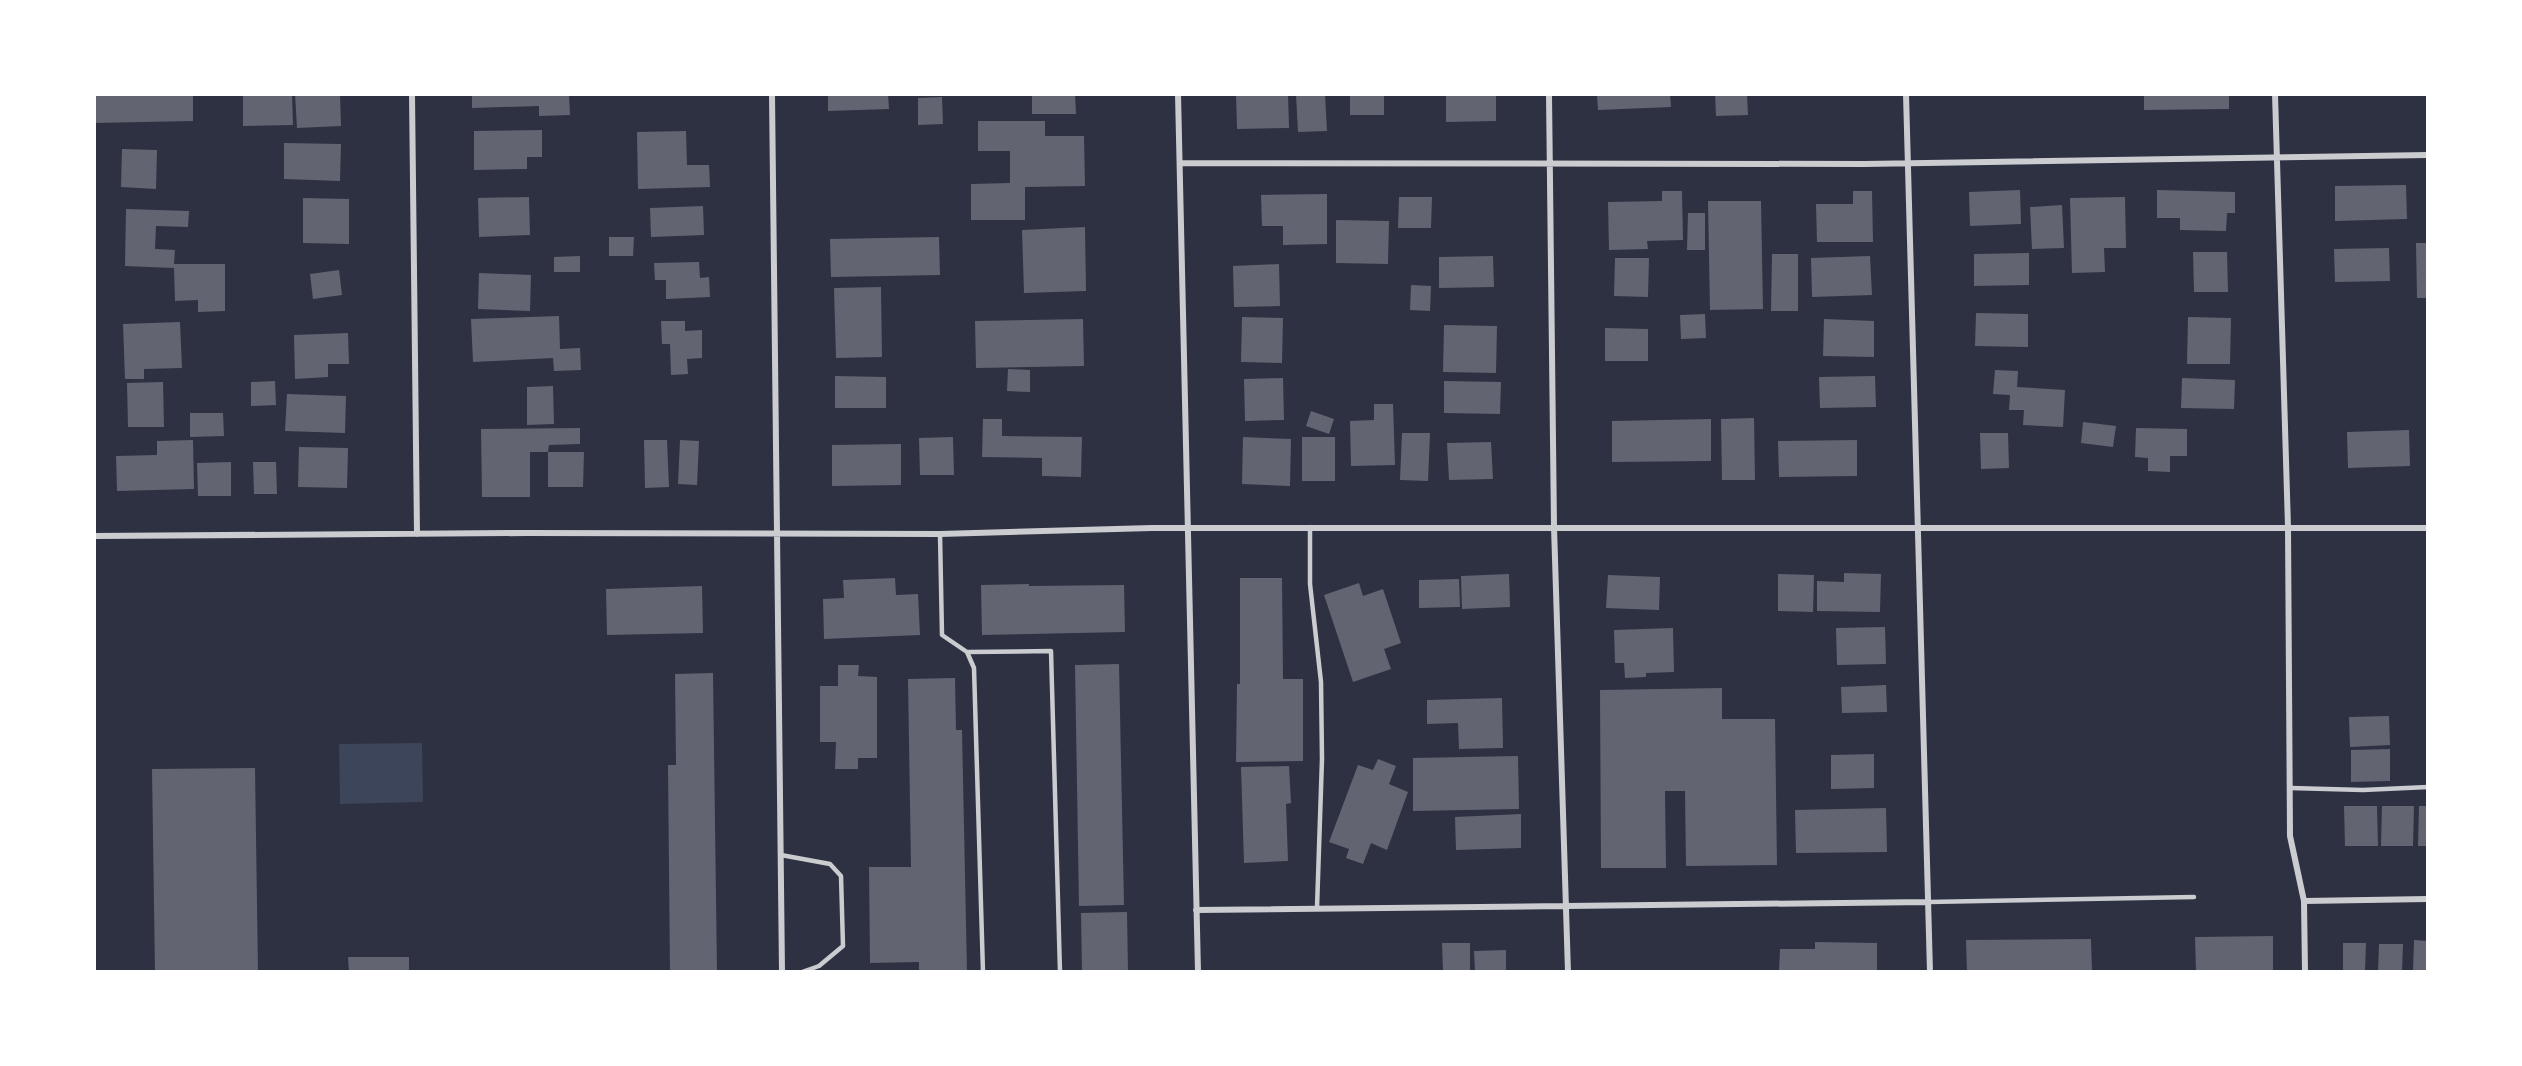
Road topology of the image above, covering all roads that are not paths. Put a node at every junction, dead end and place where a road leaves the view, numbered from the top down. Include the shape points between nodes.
1 (412, 94) edge
2 (772, 94) edge
3 (1178, 94) edge
4 (1549, 94) edge
5 (1906, 94) edge
6 (2275, 94) edge
7 (2427, 155) edge
8 (2277, 157) junction
9 (1550, 162) junction
10 (1181, 163) junction
11 (1906, 163) junction
12 (1310, 527) junction
13 (1554, 527) junction
14 (2288, 527) junction
15 (1188, 528) junction
16 (2427, 528) edge
17 (1918, 529) junction
18 (417, 534) junction
19 (778, 534) junction
20 (940, 534) junction
21 (94, 536) edge
22 (967, 652) junction
23 (2427, 787) edge
24 (2290, 788) junction
25 (781, 855) junction
26 (2194, 897) dead end
27 (2427, 899) edge
28 (2304, 901) junction
29 (1928, 902) junction
30 (1567, 906) junction
31 (1317, 908) junction
32 (1196, 910) junction
33 (782, 972) edge
34 (802, 972) edge
35 (983, 972) edge
36 (1060, 972) edge
37 (1198, 972) edge
38 (1568, 972) edge
39 (1930, 972) edge
40 (2305, 972) edge

1 - 18 street
2 - 19 street
3 - 10 street
4 - 9 street
5 - 11 street
6 - 8 street
7 - 8 street
8 - 11 street
8 - 14 street
9 - 10 street
9 - 11 street
9 - 13 street
10 - 15 street
11 - 17 street
12 - 13 street
12 - 15 street
12 - 31 lane via 1310,584 1321,682
13 - 17 street
13 - 30 street
14 - 16 street
14 - 17 street
14 - 24 street
15 - 20 street
15 - 32 street
17 - 29 street
18 - 19 street
18 - 21 street
19 - 20 street
19 - 25 street
20 - 22 lane via 942,635
22 - 35 lane via 974,669
22 - 36 lane via 1051,651
23 - 24 lane
24 - 28 street via 2290,836
25 - 33 street
25 - 34 lane via 830,864 841,876 843,946 819,966
26 - 29 lane
27 - 28 street
28 - 40 street
29 - 30 street
29 - 39 street
30 - 31 street
30 - 38 street
31 - 32 street
32 - 37 street

